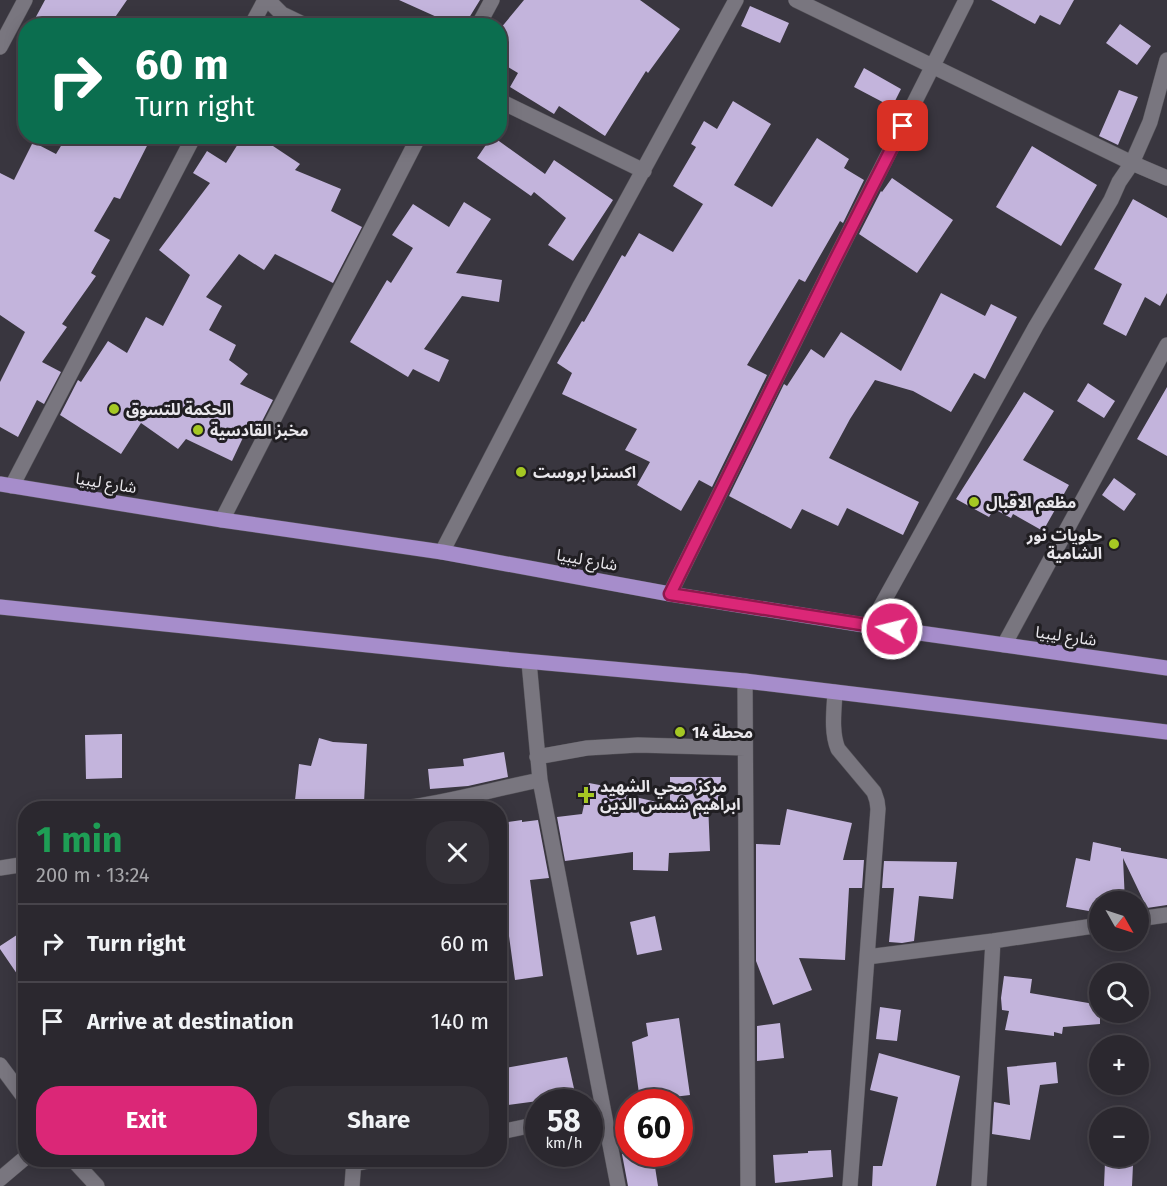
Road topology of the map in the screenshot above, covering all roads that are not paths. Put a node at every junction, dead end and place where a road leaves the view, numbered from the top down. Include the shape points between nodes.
1 (25, 0) edge
2 (266, 0) edge
3 (492, 0) edge
4 (736, 0) edge
5 (796, 0) edge
6 (966, 0) edge
7 (256, 18) edge
8 (290, 18) edge
9 (482, 18) edge
10 (0, 47) edge
11 (1167, 60) edge
12 (933, 66) junction
13 (507, 104) edge
14 (190, 144) edge
15 (415, 144) edge
16 (1132, 163) junction
17 (644, 171) junction
18 (1167, 178) edge
19 (1167, 345) edge
20 (6, 485) edge
21 (222, 520) junction
22 (442, 552) junction
23 (670, 594) junction
24 (0, 607) edge
25 (870, 626) junction
26 (1004, 645) junction
27 (529, 662) junction
28 (1167, 668) edge
29 (745, 681) junction
30 (835, 692) junction
31 (1167, 732) edge
32 (745, 748) junction
33 (537, 757) junction
34 (540, 780) junction
35 (450, 801) edge
36 (18, 865) edge
37 (0, 868) edge
38 (1167, 915) edge
39 (1149, 917) edge
40 (1089, 927) edge
41 (993, 941) junction
42 (867, 957) junction
43 (0, 1065) edge
44 (18, 1089) edge
45 (592, 1089) edge
46 (525, 1127) edge
47 (507, 1131) edge
48 (603, 1135) edge
49 (18, 1164) edge
50 (79, 1167) edge
51 (354, 1167) edge
52 (0, 1179) edge
53 (97, 1186) edge
54 (352, 1186) edge
55 (618, 1186) edge
56 (748, 1186) edge
57 (850, 1186) edge
58 (979, 1186) edge

1 - 10 street
2 - 7 street
2 - 8 street
3 - 9 street
4 - 17 street
5 - 12 street
6 - 12 street
11 - 16 street via 1150,123
12 - 16 street
12 - 23 street
13 - 17 street
14 - 20 street
15 - 21 street
16 - 18 street
16 - 25 street via 1036,326
17 - 22 street
19 - 26 street
20 - 21 main road, شارع ليبيا
21 - 22 main road, شارع ليبيا
22 - 23 main road, شارع ليبيا
23 - 25 main road, شارع ليبيا
24 - 27 main road
25 - 26 main road, شارع ليبيا
26 - 28 main road, شارع ليبيا
27 - 29 main road
27 - 33 street
29 - 30 main road
29 - 32 street
30 - 31 main road
30 - 42 street via 835,743 874,792 878,809
32 - 33 street via 638,745 586,748
32 - 56 street
33 - 34 street
34 - 35 street
34 - 45 street
36 - 37 street
38 - 39 street
40 - 41 street
41 - 42 street
41 - 58 street
42 - 57 street
43 - 44 street
46 - 47 street
48 - 55 street
49 - 52 street
50 - 53 street
51 - 54 street

